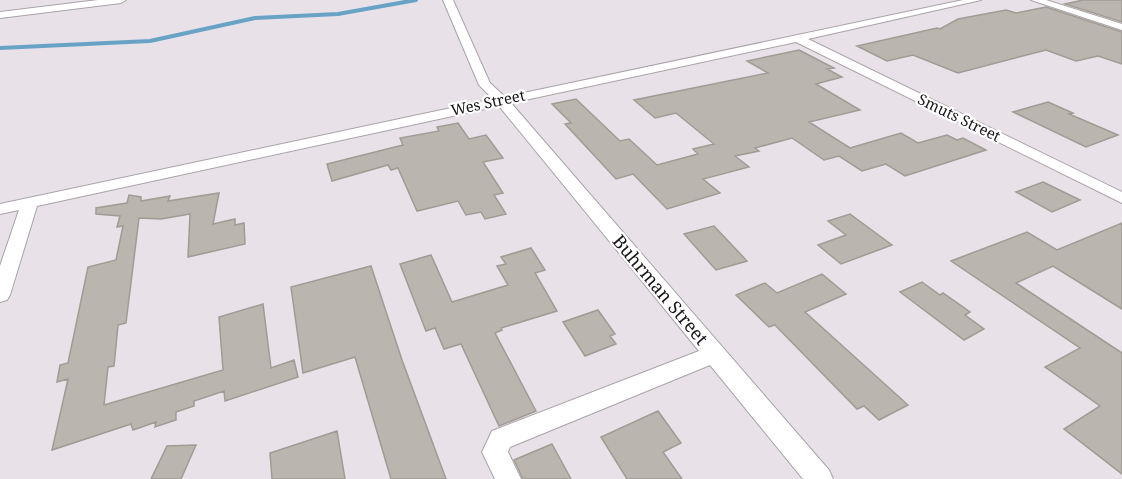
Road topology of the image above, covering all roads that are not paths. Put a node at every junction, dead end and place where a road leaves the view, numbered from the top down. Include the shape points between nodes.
1 (121, 0) edge
2 (448, 0) edge
3 (976, 0) edge
4 (1036, 0) edge
5 (0, 15) edge
6 (1122, 27) edge
7 (797, 38) junction
8 (501, 100) junction
9 (1122, 198) edge
10 (30, 202) junction
11 (0, 209) edge
12 (0, 296) edge
13 (715, 354) junction
14 (508, 479) edge
15 (820, 479) edge

1 - 5 street
2 - 8 street, Buhrman Street via 485,85
3 - 7 street, Wes Street
4 - 6 street
7 - 8 street, Wes Street
7 - 9 street, Smuts Street
8 - 10 street, Wes Street
8 - 13 street, Buhrman Street
10 - 11 street, Wes Street
10 - 12 street
13 - 14 street via 501,439 495,452
13 - 15 street, Buhrman Street

